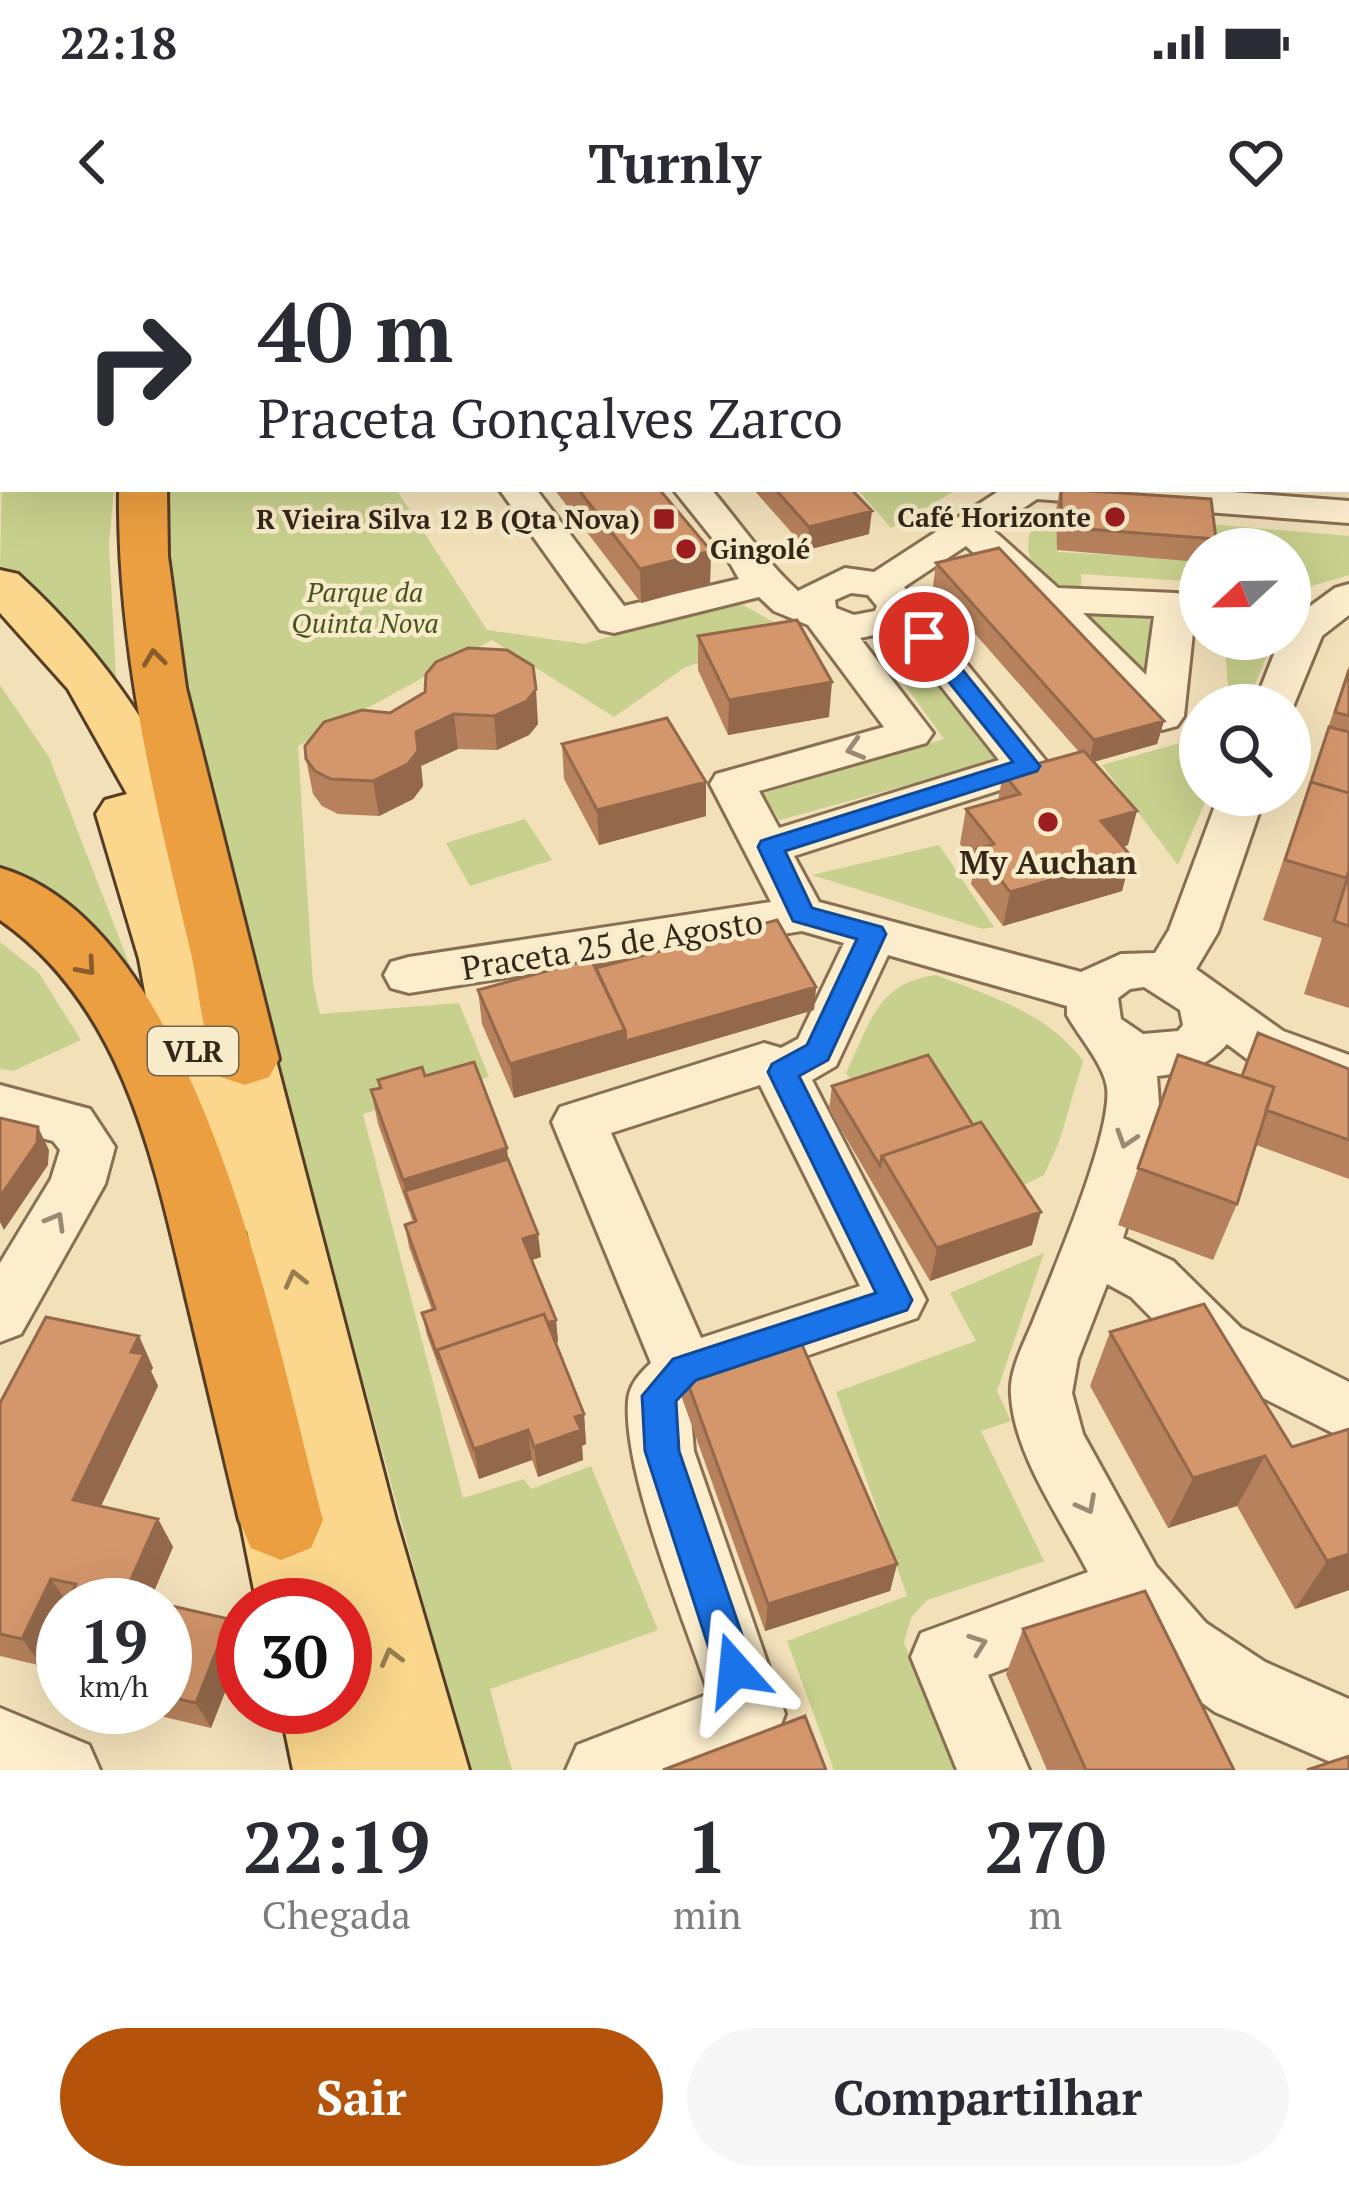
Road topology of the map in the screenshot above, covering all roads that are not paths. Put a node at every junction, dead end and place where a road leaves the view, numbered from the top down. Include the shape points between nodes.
1 (142, 492) edge
2 (519, 492) edge
3 (693, 492) edge
4 (1023, 492) edge
5 (1083, 492) edge
6 (1349, 512) edge
7 (968, 528) junction
8 (754, 567) junction
9 (0, 585) edge
10 (890, 595) junction
11 (1349, 596) edge
12 (1047, 599) edge
13 (824, 604) junction
14 (0, 623) edge
15 (1283, 684) edge
16 (1234, 816) edge
17 (770, 847) junction
18 (0, 890) edge
19 (802, 914) junction
20 (873, 934) junction
21 (409, 974) dead end
22 (1186, 987) junction
23 (1097, 1013) junction
24 (244, 1059) junction
25 (782, 1072) junction
26 (1349, 1076) edge
27 (0, 1106) edge
28 (1091, 1249) junction
29 (0, 1316) edge
30 (685, 1370) junction
31 (1349, 1413) edge
32 (281, 1520) junction
33 (295, 1578) edge
34 (1132, 1589) junction
35 (331, 1734) edge
36 (1349, 1735) edge
37 (0, 1744) edge
38 (64, 1770) edge
39 (340, 1770) edge
40 (422, 1770) edge
41 (602, 1770) edge
42 (993, 1770) edge

24 -> 1 highway via 154,670
2 - 8 street via 614,621
3 - 8 street
4 - 7 street
5 - 6 street
7 - 10 street
7 - 12 street
8 - 13 street via 788,603
9 - 24 main road, VLR via 74,657 134,744 169,820
10 - 13 street via 890,620 866,629
10 - 17 street via 1028,766
11 - 15 street via 1304,630
13 -> 17 street via 911,733 733,784
14 - 32 main road, VLR via 52,677 91,739 154,893 196,1064
16 - 22 street via 1192,932
17 - 19 street
18 -> 32 highway via 90,968 127,1018 172,1109
19 - 20 street, Praceta 25 de Agosto
19 - 21 street, Praceta 25 de Agosto
20 - 23 street, Praceta 25 de Agosto
20 - 25 street via 818,1052
22 - 23 street via 1121,971 1103,980
22 - 23 street, Praceta 25 de Agosto via 1210,1029 1190,1051 1154,1057 1116,1045
22 - 26 street via 1265,1045
23 -> 28 street via 1135,1090
40 -> 24 main road, VLR
25 - 30 street via 896,1300
25 - 30 street via 764,1064 579,1122
29 -> 27 street via 77,1184 88,1147 70,1124
28 - 31 street via 1152,1279 1220,1347
28 -> 34 street via 1041,1393 1054,1441
30 - 41 street via 659,1396 662,1451 750,1714
32 - 33 main road, VLR
34 - 36 street via 1183,1647 1240,1687
42 -> 34 street via 944,1657
35 - 39 main road
37 - 38 street

